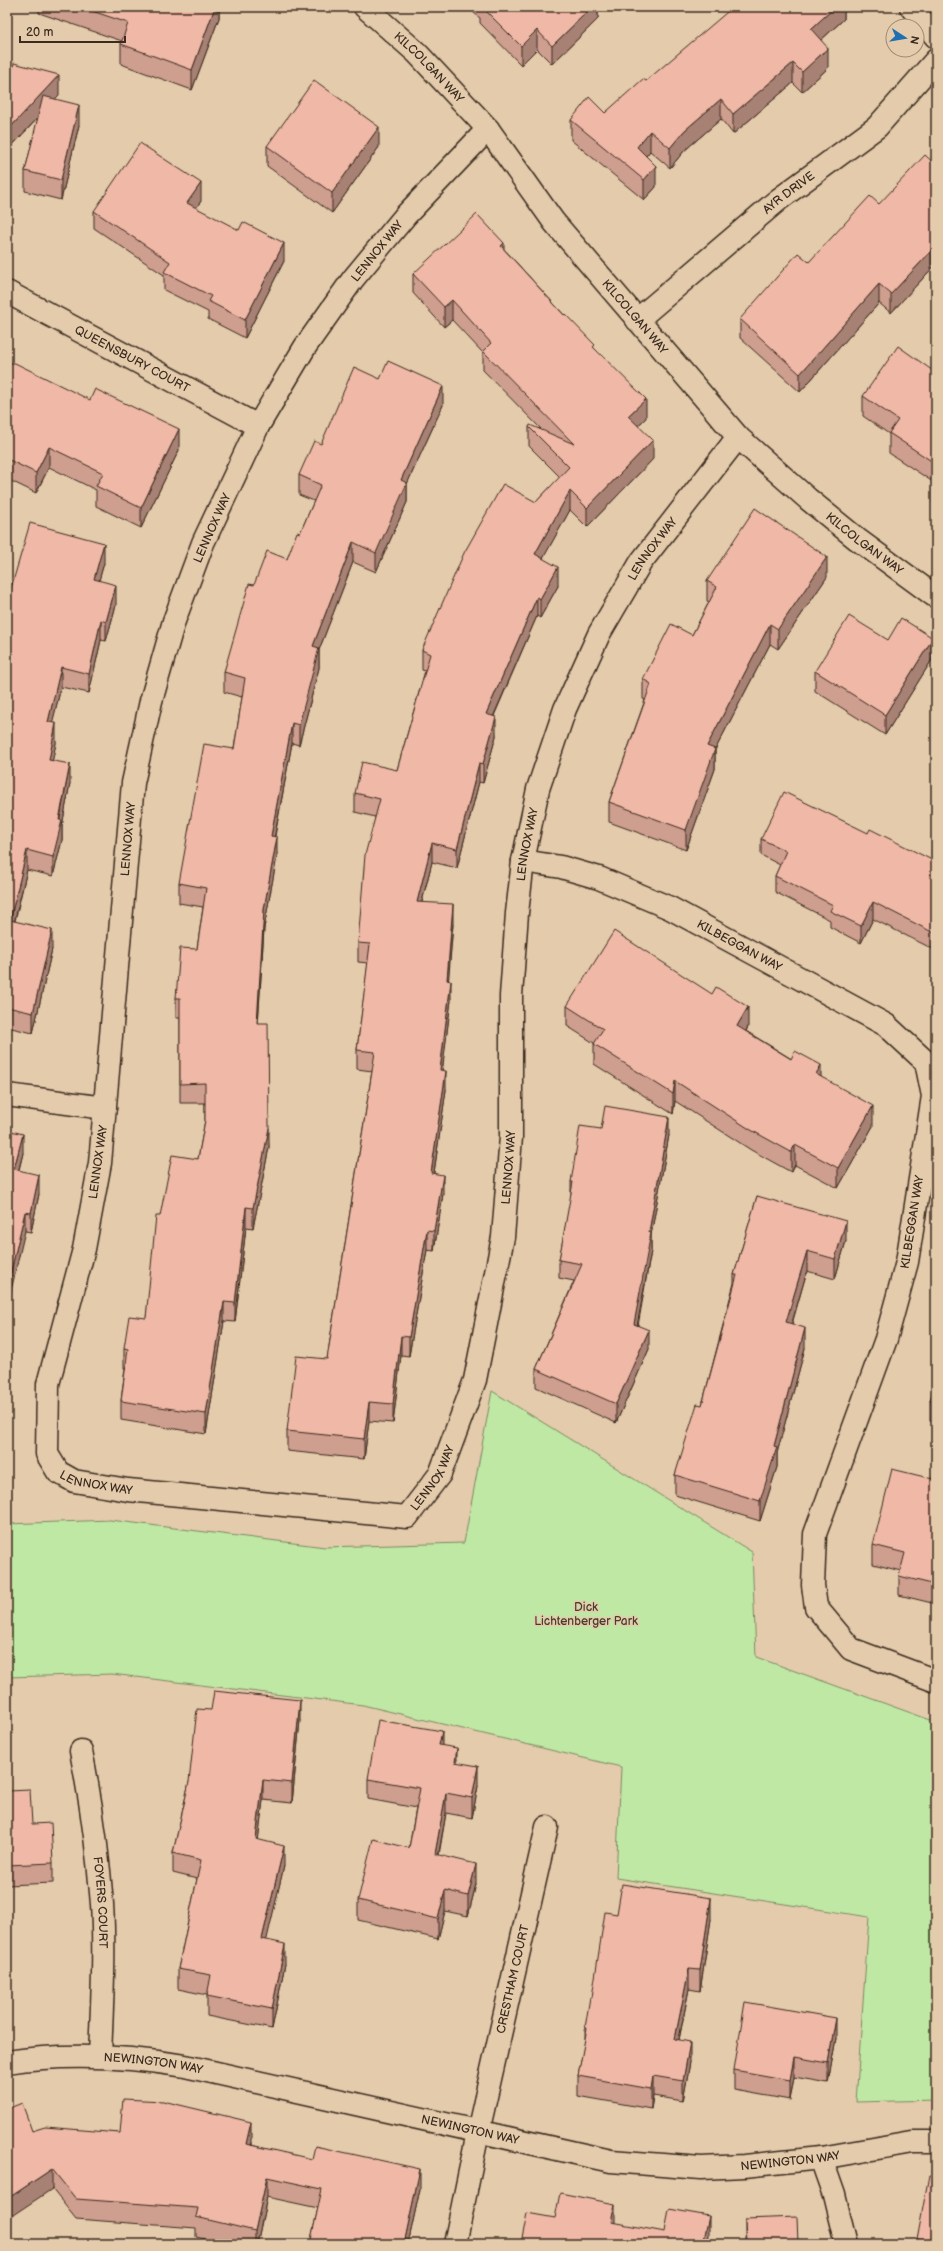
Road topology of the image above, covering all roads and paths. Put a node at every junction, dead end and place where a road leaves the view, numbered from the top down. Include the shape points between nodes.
1 (365, 7) edge
2 (911, 7) edge
3 (936, 37) edge
4 (936, 60) edge
5 (488, 130) junction
6 (7, 292) edge
7 (637, 320) junction
8 (258, 426) junction
9 (738, 436) junction
10 (936, 597) edge
11 (523, 861) junction
12 (7, 1095) edge
13 (106, 1108) junction
14 (936, 1681) edge
15 (81, 1751) dead end
16 (547, 1827) dead end
17 (100, 2056) junction
18 (7, 2062) edge
19 (478, 2132) junction
20 (936, 2142) edge
21 (821, 2158) junction
22 (456, 2244) edge
23 (846, 2244) edge

1 - 5 street, KILCOLGAN WAY via 417,52
2 - 3 street
4 - 7 street, AYR DRIVE via 877,127 778,200
5 - 7 street, KILCOLGAN WAY via 554,222
5 - 8 street, LENNOX WAY via 406,215 353,279 305,347
6 - 8 street, QUEENSBURY COURT
7 - 9 street, KILCOLGAN WAY
8 - 13 street, LENNOX WAY via 203,543 174,621 149,708 133,783 108,1053
9 - 10 street, KILCOLGAN WAY via 820,509
9 - 11 street, LENNOX WAY via 641,562 599,634 565,710 538,789
11 - 13 street, LENNOX WAY via 511,996 511,1137 503,1237 475,1380 440,1474 407,1518 128,1490 74,1481 58,1472 47,1454 48,1384 84,1249 100,1163
11 - 14 street, KILBEGGAN WAY via 561,867 598,878 670,908 886,1025 926,1062 933,1096 907,1262 886,1339 815,1534 813,1585 816,1607 852,1649
12 - 13 street
15 - 17 street, FOYERS COURT via 90,1796 102,1904
16 - 19 street, CRESTHAM COURT
17 - 18 street, NEWINGTON WAY via 31,2058
17 - 19 street, NEWINGTON WAY via 143,2059 185,2066
19 - 21 street, NEWINGTON WAY via 611,2161 701,2168
19 - 22 street, CRESTHAM COURT
20 - 21 street, NEWINGTON WAY via 912,2142
21 - 23 street via 834,2195

